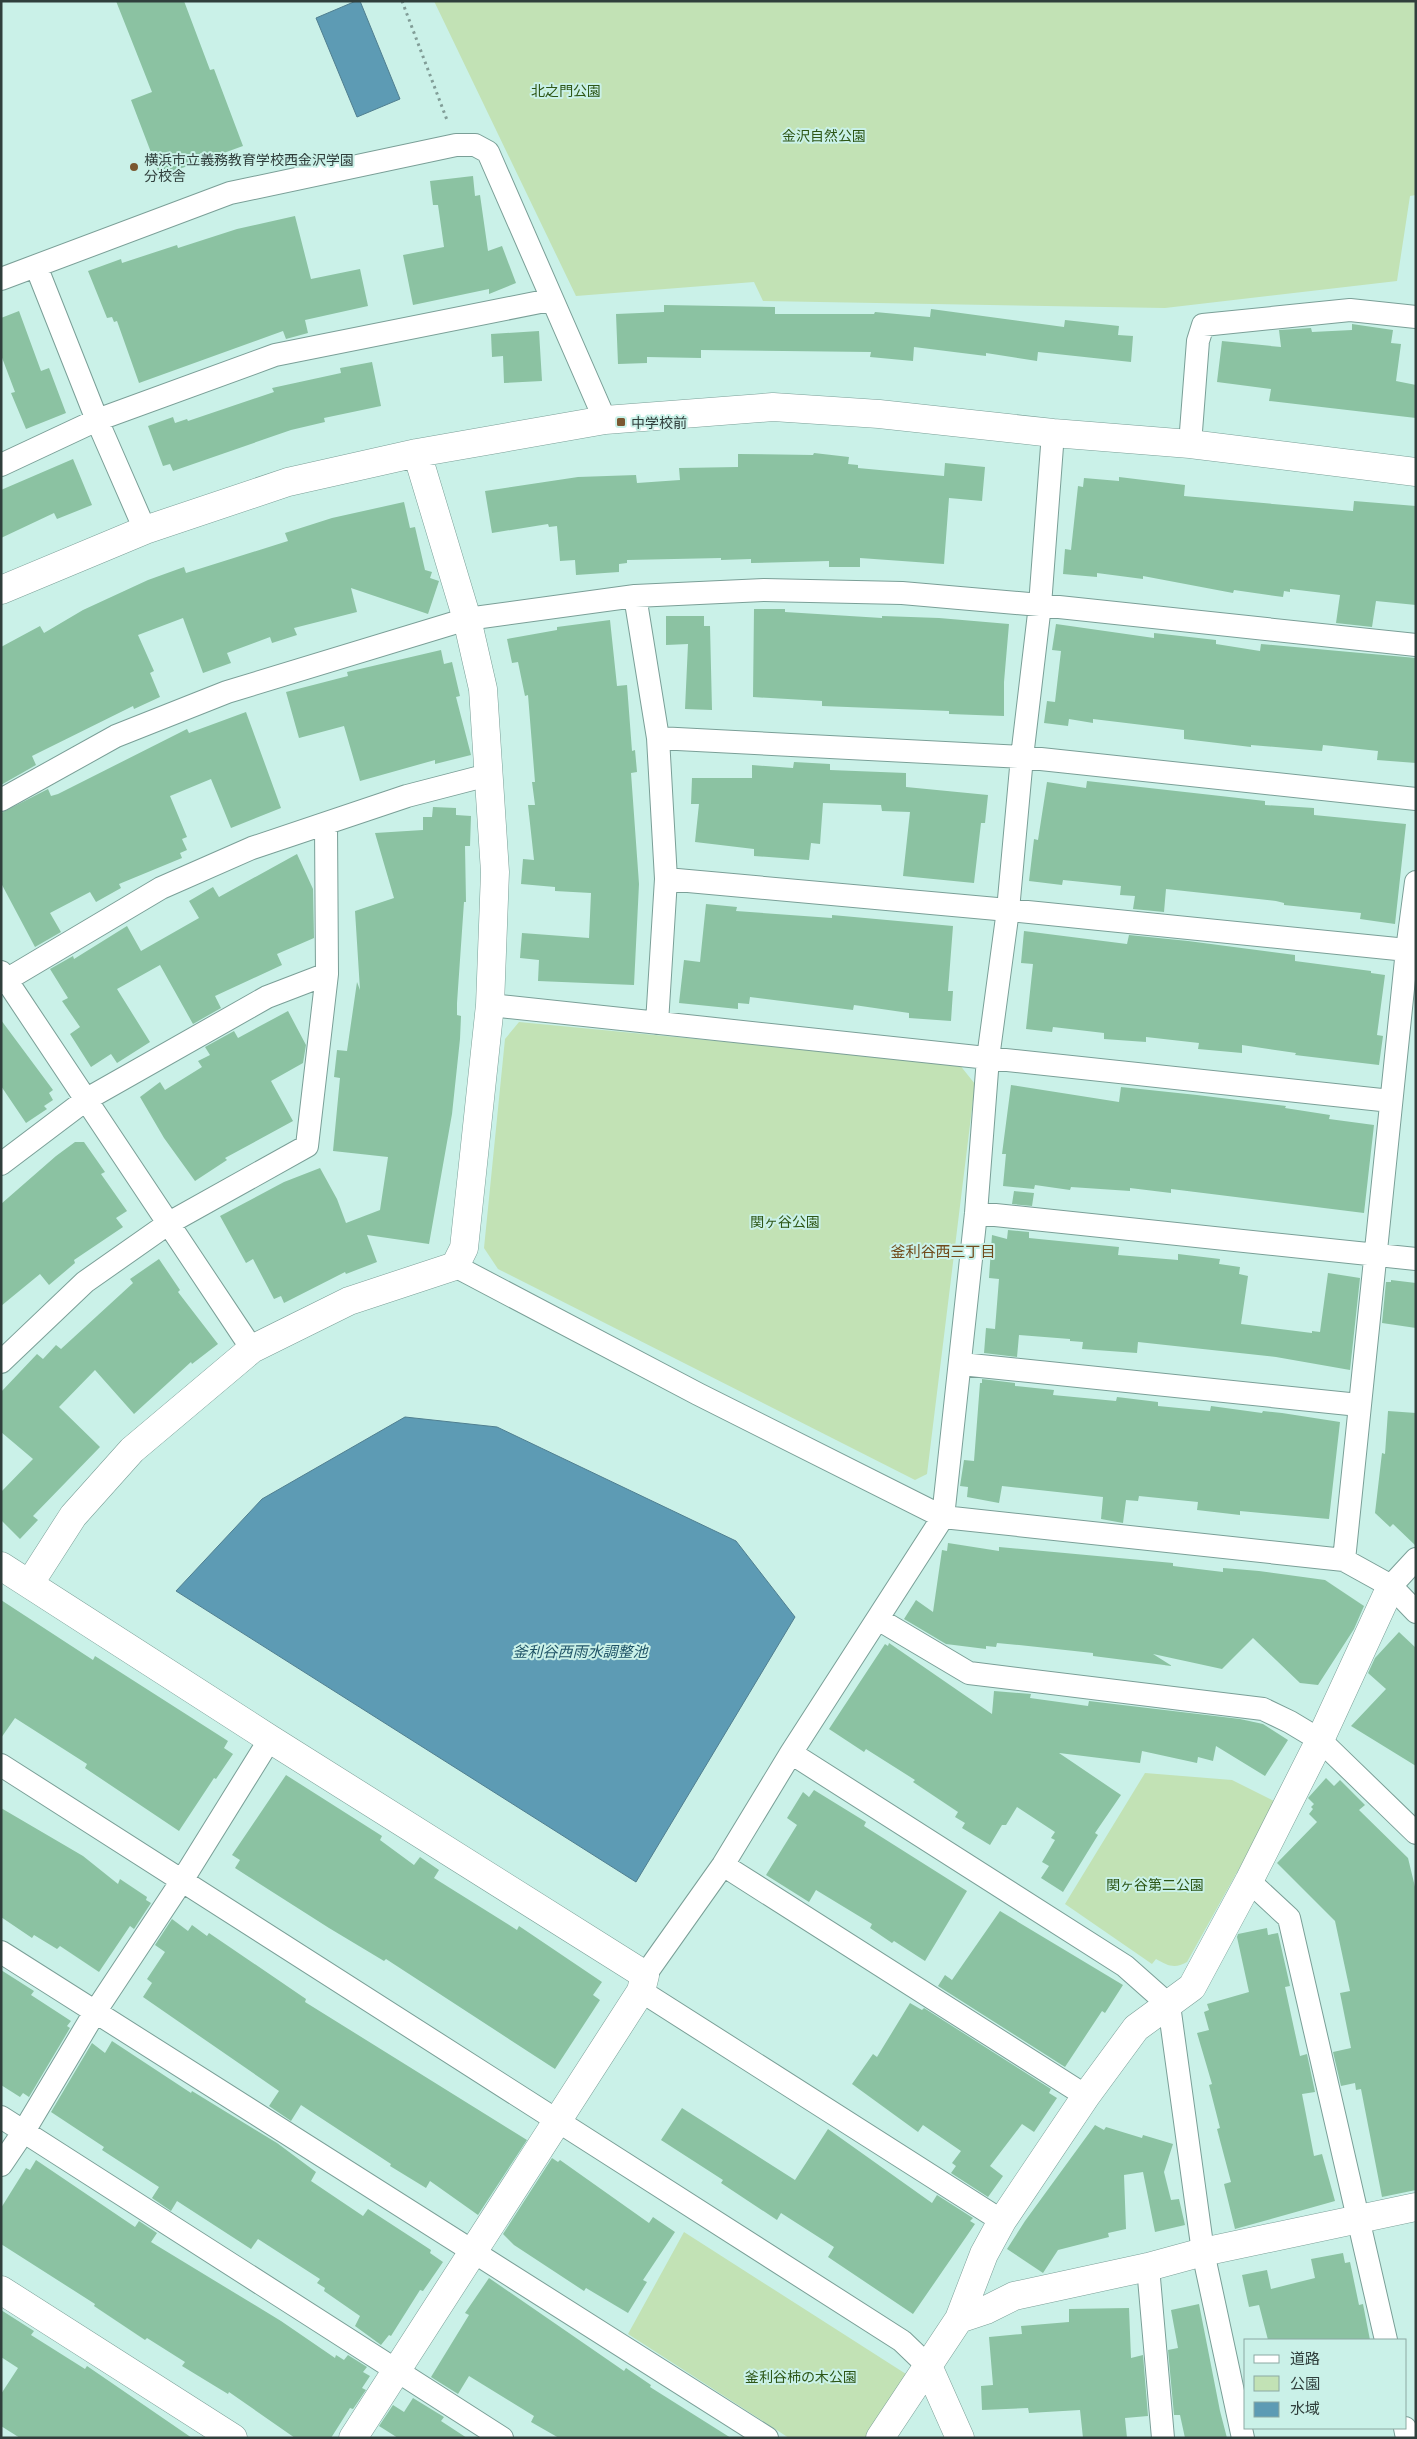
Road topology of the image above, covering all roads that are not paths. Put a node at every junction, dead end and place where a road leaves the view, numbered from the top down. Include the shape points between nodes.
1 (36, 266) junction
2 (1, 279) edge
3 (550, 300) junction
4 (1416, 316) edge
5 (97, 420) junction
6 (605, 420) junction
7 (1053, 433) junction
8 (1190, 444) junction
9 (417, 453) junction
10 (1, 465) edge
11 (1416, 472) edge
12 (145, 530) junction
13 (1, 590) edge
14 (634, 596) junction
15 (1040, 605) junction
16 (467, 619) junction
17 (1416, 645) edge
18 (658, 738) junction
19 (1022, 756) junction
20 (488, 775) junction
21 (1, 800) edge
22 (1416, 800) edge
23 (326, 825) junction
24 (666, 880) junction
25 (1416, 882) edge
26 (1008, 910) junction
27 (1407, 950) junction
28 (327, 974) junction
29 (3, 978) edge
30 (490, 1005) junction
31 (656, 1023) junction
32 (988, 1058) junction
33 (87, 1099) junction
34 (1391, 1101) junction
35 (1, 1164) edge
36 (976, 1212) junction
37 (169, 1223) junction
38 (1376, 1254) junction
39 (1416, 1258) edge
40 (455, 1266) junction
41 (252, 1349) junction
42 (1, 1362) edge
43 (960, 1364) junction
44 (1359, 1405) junction
45 (943, 1517) junction
46 (1416, 1559) edge
47 (1344, 1560) junction
48 (1, 1566) edge
49 (30, 1583) junction
50 (1391, 1586) junction
51 (1416, 1612) edge
52 (878, 1619) junction
53 (270, 1739) junction
54 (1320, 1740) junction
55 (792, 1753) junction
56 (1, 1765) edge
57 (1416, 1833) edge
58 (723, 1865) junction
59 (182, 1879) junction
60 (1249, 1881) junction
61 (1, 1952) edge
62 (643, 1983) junction
63 (1168, 2005) junction
64 (94, 2012) junction
65 (1086, 2096) junction
66 (1, 2117) edge
67 (558, 2121) junction
68 (24, 2131) junction
69 (1, 2165) edge
70 (1416, 2207) edge
71 (1359, 2220) junction
72 (1002, 2221) junction
73 (473, 2252) junction
74 (1204, 2252) junction
75 (1148, 2267) junction
76 (1, 2290) edge
77 (959, 2319) junction
78 (1386, 2339) edge
79 (928, 2366) junction
80 (398, 2370) junction
81 (233, 2438) edge
82 (353, 2438) edge
83 (502, 2438) edge
84 (767, 2438) edge
85 (880, 2438) edge
86 (960, 2438) edge
87 (1164, 2438) edge
88 (1243, 2438) edge

1 - 2 street
1 - 3 street via 230,193 456,144 475,145 488,152
1 - 5 street
3 - 5 street via 275,356
3 - 6 street
4 - 8 street via 1350,310 1203,325 1198,341
5 - 10 street
5 - 12 street
6 - 7 street via 773,407 879,414
6 - 9 street
7 - 8 street
7 - 15 street
8 - 11 street
9 - 12 street via 288,482
9 - 16 street
12 - 13 street
14 - 15 street via 764,590 902,593
14 - 16 street
14 - 18 street
15 - 17 street
15 - 19 street
16 - 20 street via 483,689
16 - 21 street via 227,692 116,736
18 - 19 street
18 - 24 street
19 - 22 street
19 - 26 street
20 - 23 street via 407,796
20 - 30 street via 495,872
23 - 28 street
23 - 29 street via 252,848 161,888
24 - 26 street
24 - 31 street
25 - 27 street
26 - 27 street
26 - 32 street
27 - 34 street
28 - 33 street via 267,997
28 - 37 street via 307,1146
29 - 33 street
30 - 31 street
30 - 40 street via 464,1248
31 - 32 street
32 - 34 street
32 - 36 street
33 - 35 street
33 - 37 street
34 - 38 street
36 - 38 street
36 - 43 street
37 - 41 street
37 - 42 street via 85,1282
38 - 39 street
38 - 44 street
40 - 41 street via 349,1300
40 - 45 street via 698,1394
41 - 49 street via 132,1450 73,1516
43 - 44 street
43 - 45 street
44 - 47 street
45 - 47 street
45 - 52 street
46 - 50 street
47 - 50 street
48 - 49 street
49 - 53 street
50 - 51 street
50 - 54 street
52 - 54 street via 969,1672 1263,1709
52 - 55 street
53 - 59 street
53 - 62 street
54 - 57 street
54 - 60 street
55 - 58 street
55 - 63 street via 1125,1966
56 - 59 street
58 - 62 street
58 - 65 street
59 - 64 street
59 - 67 street
60 - 63 street via 1192,1987
60 - 71 street via 1289,1918
61 - 64 street
62 - 67 street
62 - 72 street
63 - 65 street via 1136,2028
63 - 74 street
64 - 68 street
64 - 73 street
65 - 72 street
66 - 68 street
67 - 73 street
67 - 79 street via 902,2341
68 - 69 street
68 - 80 street
70 - 71 street
71 - 74 street
71 - 78 street
72 - 77 street via 984,2254
73 - 80 street
73 - 84 street
74 - 75 street
74 - 88 street
75 - 77 street via 1014,2296
75 - 87 street
76 - 81 street
77 - 79 street
79 - 85 street
79 - 86 street
80 - 82 street
80 - 83 street

